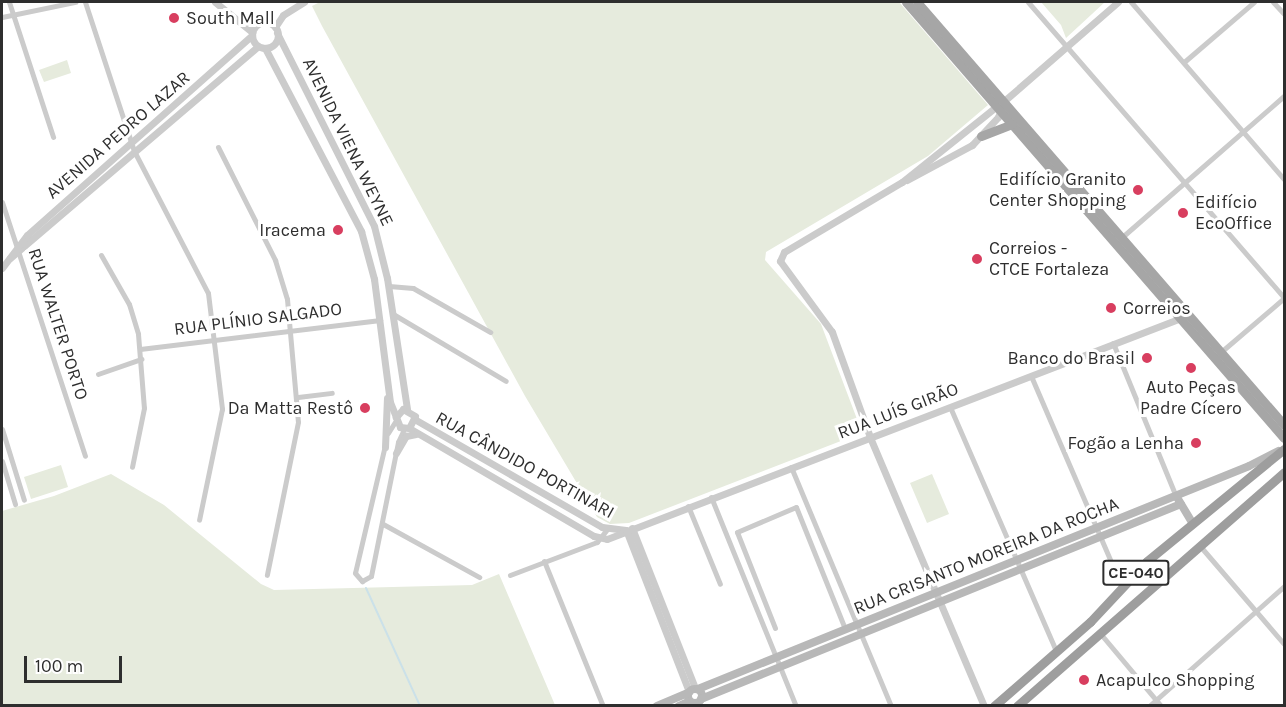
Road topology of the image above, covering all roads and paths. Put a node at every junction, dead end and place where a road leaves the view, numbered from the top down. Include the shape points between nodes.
1 (9, 2) edge
2 (75, 2) edge
3 (85, 2) edge
4 (215, 2) edge
5 (304, 2) edge
6 (906, 2) edge
7 (917, 2) edge
8 (1028, 2) edge
9 (1118, 2) edge
10 (1131, 2) edge
11 (1254, 2) edge
12 (1273, 2) edge
13 (13, 14) junction
14 (1284, 14) edge
15 (2, 17) edge
16 (276, 30) junction
17 (252, 34) junction
18 (262, 47) junction
19 (1066, 47) junction
20 (1184, 62) junction
21 (1284, 96) edge
22 (182, 97) junction
23 (188, 104) junction
24 (1000, 106) junction
25 (1012, 124) junction
26 (1243, 132) junction
27 (966, 133) junction
28 (981, 136) junction
29 (53, 137) dead end
30 (130, 142) junction
31 (972, 145) junction
32 (218, 147) dead end
33 (134, 151) junction
34 (1284, 179) edge
35 (86, 182) junction
36 (902, 182) junction
37 (1184, 183) junction
38 (91, 189) junction
39 (2, 202) edge
40 (1121, 238) junction
41 (17, 250) junction
42 (101, 255) dead end
43 (383, 255) junction
44 (369, 260) junction
45 (2, 268) edge
46 (387, 278) junction
47 (374, 279) junction
48 (389, 286) junction
49 (1284, 298) edge
50 (393, 314) junction
51 (1181, 318) junction
52 (380, 320) junction
53 (290, 330) junction
54 (490, 332) dead end
55 (214, 339) junction
56 (1113, 343) junction
57 (140, 349) junction
58 (1222, 351) junction
59 (141, 359) junction
60 (98, 374) dead end
61 (1031, 376) junction
62 (506, 381) dead end
63 (332, 393) dead end
64 (389, 393) junction
65 (298, 397) junction
66 (950, 407) junction
67 (407, 409) junction
68 (396, 418) junction
69 (416, 420) junction
70 (1284, 425) edge
71 (406, 428) junction
72 (2, 429) edge
73 (416, 434) junction
74 (870, 437) junction
75 (1284, 438) edge
76 (385, 447) junction
77 (4, 448) edge
78 (1284, 448) edge
79 (396, 453) junction
80 (85, 456) dead end
81 (2, 461) edge
82 (493, 466) junction
83 (132, 467) dead end
84 (791, 467) junction
85 (14, 468) junction
86 (5, 472) junction
87 (1284, 472) edge
88 (488, 474) junction
89 (1175, 494) junction
90 (711, 497) junction
91 (24, 500) dead end
92 (15, 504) dead end
93 (1181, 504) junction
94 (688, 506) junction
95 (199, 520) dead end
96 (383, 524) junction
97 (1193, 524) junction
98 (1096, 528) junction
99 (608, 529) junction
100 (629, 529) junction
101 (1100, 537) junction
102 (602, 538) junction
103 (1200, 546) junction
104 (1014, 559) junction
105 (544, 561) junction
106 (1018, 568) junction
107 (1136, 572) junction
108 (267, 575) dead end
109 (510, 575) dead end
110 (479, 577) dead end
111 (1160, 580) junction
112 (720, 584) dead end
113 (1284, 586) edge
114 (1122, 587) junction
115 (936, 591) junction
116 (940, 599) junction
117 (1256, 611) junction
118 (857, 624) junction
119 (775, 628) dead end
120 (845, 629) junction
121 (860, 632) junction
122 (1099, 632) junction
123 (1284, 644) edge
124 (1056, 651) junction
125 (778, 656) junction
126 (781, 666) junction
127 (695, 697) edge
128 (1156, 699) junction
129 (603, 705) edge
130 (657, 705) edge
131 (679, 705) edge
132 (796, 705) edge
133 (891, 705) edge
134 (984, 705) edge
135 (994, 705) edge
136 (1017, 705) edge
137 (1149, 705) edge
138 (1161, 705) edge

1 - 13 street
2 - 13 street
3 - 30 street
4 - 17 street
5 - 16 street, AVENIDA PEDRO LAZAR via 283,15
6 - 24 main road
7 - 24 main road
8 - 19 street
9 - 19 street
10 - 20 street
11 - 20 street
12 - 14 street
13 - 15 street
13 - 29 street
16 - 17 street via 262,22
16 - 18 street, AVENIDA PEDRO LAZAR via 275,43
16 - 43 street, AVENIDA VIENA WEYNE via 368,211
17 - 18 street, AVENIDA VIENA WEYNE
17 - 22 street, AVENIDA PEDRO LAZAR
18 - 23 street, AVENIDA PEDRO LAZAR
18 - 44 street, AVENIDA VIENA WEYNE via 350,205
19 - 24 street
19 - 37 street
20 - 26 street
21 - 26 street
22 - 23 street
22 - 30 street, AVENIDA PEDRO LAZAR
23 - 33 street, AVENIDA PEDRO LAZAR
24 - 25 main road
24 - 27 street
24 - 28 street
24 - 40 main road
25 - 28 main road
25 - 51 main road
26 - 34 street
26 - 37 street
27 - 31 street via 964,141
27 - 36 street
28 - 31 street
30 - 33 street
30 - 35 street, AVENIDA PEDRO LAZAR
31 - 36 street via 921,176
32 - 53 street via 275,260 287,299
33 - 38 street, AVENIDA PEDRO LAZAR
33 - 55 street via 208,293
35 - 38 street
35 - 41 street, AVENIDA PEDRO LAZAR
36 - 74 street via 780,258 832,332
37 - 40 street
37 - 49 street
38 - 41 street, AVENIDA PEDRO LAZAR
39 - 41 street, RUA WALTER PORTO
40 - 58 main road
41 - 45 street, AVENIDA PEDRO LAZAR
41 - 80 street, RUA WALTER PORTO
42 - 57 street via 135,317
43 - 44 street via 376,261
43 - 46 street, AVENIDA VIENA WEYNE
44 - 47 street, AVENIDA VIENA WEYNE
46 - 47 street
46 - 48 street, AVENIDA VIENA WEYNE
47 - 52 street, AVENIDA VIENA WEYNE
48 - 50 street, AVENIDA VIENA WEYNE
48 - 54 street via 412,288
49 - 58 street
50 - 62 street
50 - 67 street, AVENIDA VIENA WEYNE
51 - 56 street, RUA LUÍS GIRÃO
51 - 75 main road
52 - 53 street, RUA PLÍNIO SALGADO
52 - 64 street, AVENIDA VIENA WEYNE
53 - 55 street, RUA PLÍNIO SALGADO
53 - 65 street
55 - 57 street, RUA PLÍNIO SALGADO
55 - 95 street via 222,409
56 - 61 street, RUA LUÍS GIRÃO
56 - 89 street
57 - 59 street
58 - 70 main road
59 - 60 street
59 - 83 street via 144,408
61 - 66 street, RUA LUÍS GIRÃO
61 - 98 street
63 - 65 street
64 - 68 street, AVENIDA VIENA WEYNE
64 - 76 street
65 - 108 street via 298,422
66 - 74 street, RUA LUÍS GIRÃO
66 - 104 street
67 - 68 street
67 - 69 street, RUA CÂNDIDO PORTINARI
68 - 71 street, RUA CÂNDIDO PORTINARI
68 - 76 street via 389,426
69 - 71 street
69 - 82 street, RUA CÂNDIDO PORTINARI
71 - 73 street, RUA CÂNDIDO PORTINARI
71 - 79 street
72 - 77 street
73 - 79 street via 406,436
73 - 88 street, RUA CÂNDIDO PORTINARI
74 - 84 street, RUA LUÍS GIRÃO
74 - 115 street
76 - 96 street via 355,573 362,580 371,576
77 - 85 street
78 - 89 main road, RUA CRISANTO MOREIRA DA ROCHA
78 - 97 highway, CE-040
79 - 96 street
81 - 86 street
82 - 88 street
82 - 99 street, RUA CÂNDIDO PORTINARI
84 - 90 street, RUA LUÍS GIRÃO
84 - 118 street
85 - 86 street
85 - 91 street
86 - 92 street
87 - 103 highway, CE-040
88 - 102 street, RUA CÂNDIDO PORTINARI
89 - 93 main road
89 - 98 main road, RUA CRISANTO MOREIRA DA ROCHA
90 - 94 street, RUA LUÍS GIRÃO
90 - 125 street
93 - 97 main road
93 - 101 main road, RUA CRISANTO MOREIRA DA ROCHA
94 - 100 street, RUA LUÍS GIRÃO
94 - 112 street
96 - 110 street
97 - 107 highway, CE-040
98 - 101 street
98 - 104 main road, RUA CRISANTO MOREIRA DA ROCHA
99 - 100 street, RUA CÂNDIDO PORTINARI
99 - 102 street
100 - 102 street, RUA CÂNDIDO PORTINARI
100 - 127 street
101 - 106 main road, RUA CRISANTO MOREIRA DA ROCHA
101 - 114 street
102 - 105 street
103 - 111 highway, CE-040
103 - 117 street
104 - 106 street
104 - 115 main road, RUA CRISANTO MOREIRA DA ROCHA
105 - 109 street
105 - 129 street
106 - 116 main road, RUA CRISANTO MOREIRA DA ROCHA
106 - 124 street
107 - 111 highway via 1148,565 1160,566
107 - 114 highway, CE-040
111 - 122 highway, CE-040
113 - 117 street
114 - 124 highway, CE-040
115 - 116 street
115 - 118 main road, RUA CRISANTO MOREIRA DA ROCHA
116 - 121 main road, RUA CRISANTO MOREIRA DA ROCHA
116 - 134 street
117 - 123 street
117 - 128 street
118 - 120 main road, RUA CRISANTO MOREIRA DA ROCHA
118 - 121 street
119 - 120 street via 737,533 796,507
120 - 125 main road, RUA CRISANTO MOREIRA DA ROCHA
121 - 126 main road, RUA CRISANTO MOREIRA DA ROCHA
121 - 133 street
122 - 128 street
122 - 136 highway, CE-040
124 - 135 highway, CE-040
125 - 126 street
125 - 127 main road, RUA CRISANTO MOREIRA DA ROCHA
126 - 127 main road, RUA CRISANTO MOREIRA DA ROCHA
126 - 132 street
127 - 130 main road, RUA CRISANTO MOREIRA DA ROCHA
127 - 131 main road, RUA CRISANTO MOREIRA DA ROCHA
128 - 137 street
128 - 138 street

